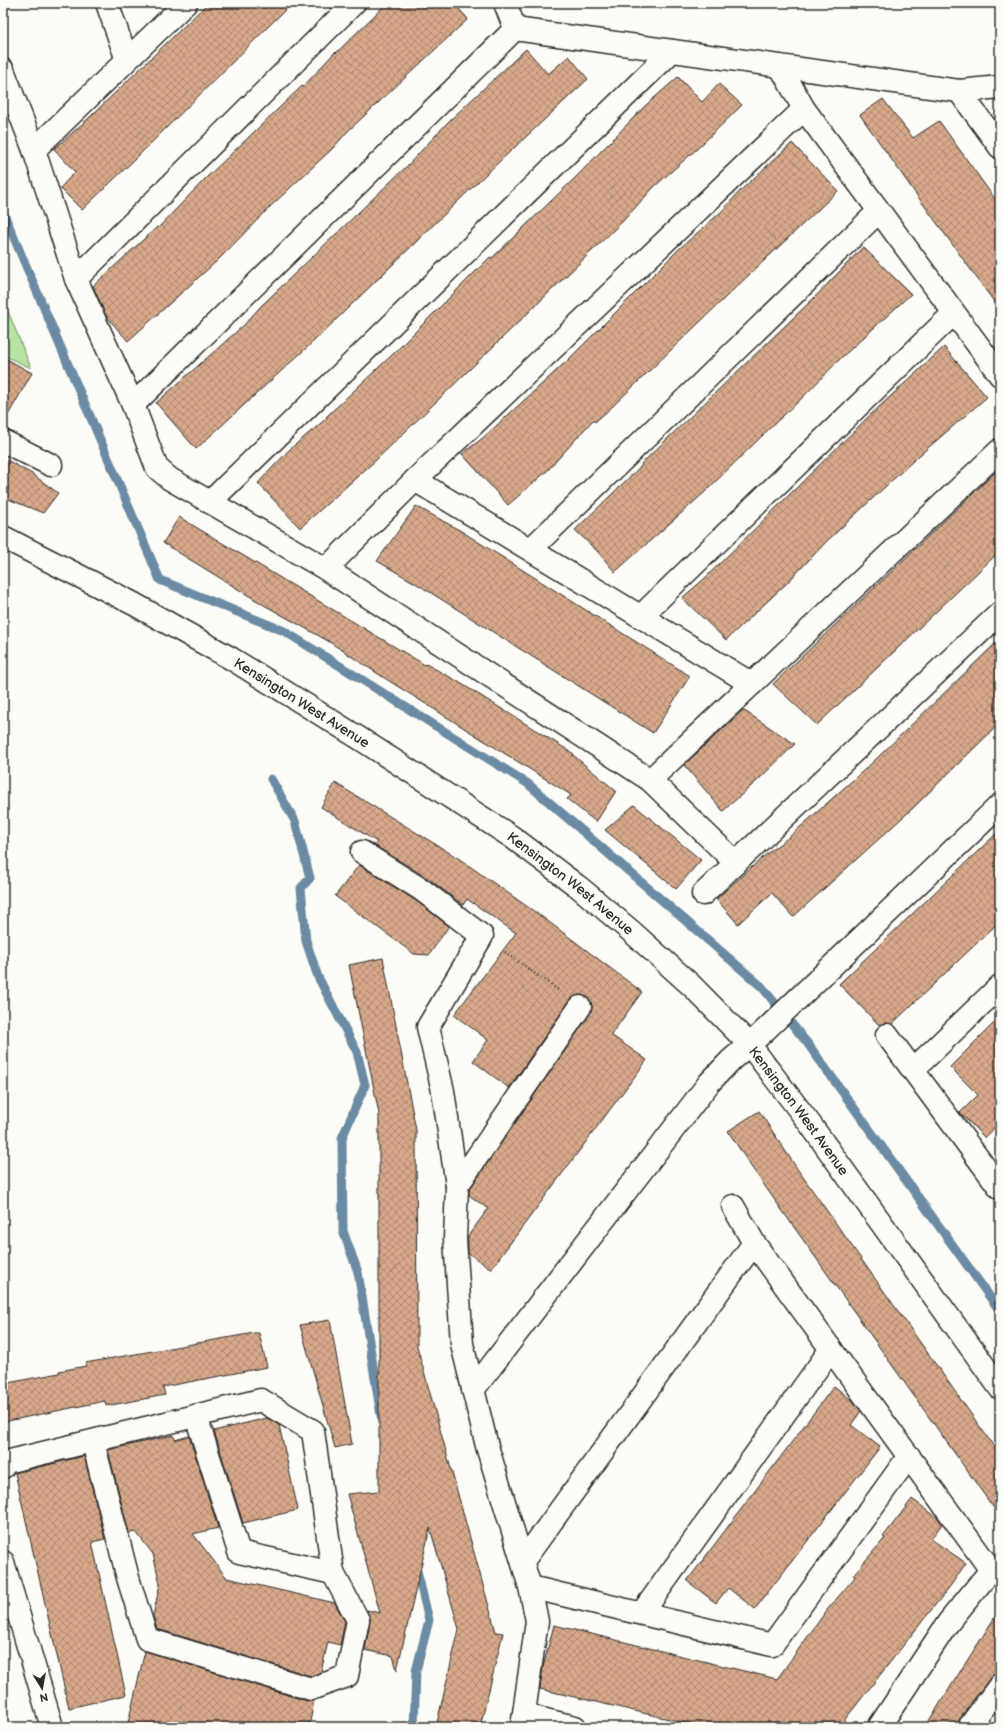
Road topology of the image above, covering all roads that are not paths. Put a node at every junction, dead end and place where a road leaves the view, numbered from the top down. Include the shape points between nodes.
1 (107, 3) edge
2 (186, 3) edge
3 (354, 3) edge
4 (505, 3) edge
5 (515, 29) junction
6 (672, 51) junction
7 (127, 60) junction
8 (780, 66) junction
9 (3, 70) edge
10 (1000, 87) edge
11 (959, 91) junction
12 (804, 109) junction
13 (1000, 148) edge
14 (34, 150) junction
15 (879, 211) junction
16 (76, 279) junction
17 (954, 313) junction
18 (1000, 375) edge
19 (133, 405) junction
20 (3, 441) edge
21 (1000, 450) edge
22 (51, 465) dead end
23 (415, 480) junction
24 (210, 502) junction
25 (3, 537) edge
26 (531, 550) junction
27 (326, 569) junction
28 (1000, 613) edge
29 (641, 616) junction
30 (752, 684) junction
31 (650, 780) junction
32 (1000, 805) edge
33 (362, 852) dead end
34 (736, 863) junction
35 (703, 894) dead end
36 (1000, 986) edge
37 (580, 1007) road end
38 (887, 1035) dead end
39 (749, 1044) junction
40 (912, 1070) junction
41 (457, 1186) junction
42 (1000, 1186) edge
43 (733, 1206) dead end
44 (754, 1242) junction
45 (831, 1349) junction
46 (1000, 1388) edge
47 (473, 1390) junction
48 (196, 1416) junction
49 (93, 1442) junction
50 (909, 1456) junction
51 (3, 1467) edge
52 (523, 1561) junction
53 (3, 1562) edge
54 (333, 1573) junction
55 (530, 1587) junction
56 (642, 1614) junction
57 (1000, 1685) edge
58 (523, 1721) edge
59 (52, 1727) edge
60 (575, 1727) edge
61 (879, 1727) edge
62 (969, 1727) edge

1 - 7 street
2 - 7 street
3 - 16 street
4 - 5 street
5 - 6 street
5 - 19 street
6 - 8 street
6 - 24 street
7 - 14 street
8 - 11 street
8 - 12 street
9 - 14 street
10 - 11 street
11 - 13 street
12 - 15 street
12 - 23 street
14 - 16 street
15 - 17 street
15 - 26 street
16 - 19 street
17 - 18 street
17 - 29 street
19 - 24 street via 157,468 170,479
20 - 22 street
21 - 30 street
23 - 26 street
23 - 27 street
24 - 27 street
25 - 39 street, Kensington West Avenue via 134,604 232,659 512,837 580,888 632,932 692,986
26 - 29 street
27 - 31 street
28 - 34 street
29 - 30 street
30 - 31 street
31 - 34 street
32 - 39 street
33 - 41 street via 422,890 482,936 428,1026 443,1091
34 - 35 street
36 - 40 street
37 - 41 street
38 - 40 street
39 - 46 street, Kensington West Avenue via 810,1124
39 - 47 street via 709,1083
40 - 42 street
41 - 47 street via 455,1239 462,1344
43 - 44 street
44 - 45 street
44 - 52 street
45 - 50 street
45 - 56 street
47 - 52 street
48 - 49 street
48 - 54 street via 239,1552
48 - 54 street via 261,1400 313,1431
49 - 51 street via 6,1462
49 - 54 street via 128,1578 147,1639 311,1689 347,1676 358,1620
50 - 56 street via 772,1645
50 - 61 street via 992,1570 948,1623
52 - 55 street
53 - 59 street
55 - 56 street
55 - 58 street via 537,1621
57 - 62 street
58 - 60 street

